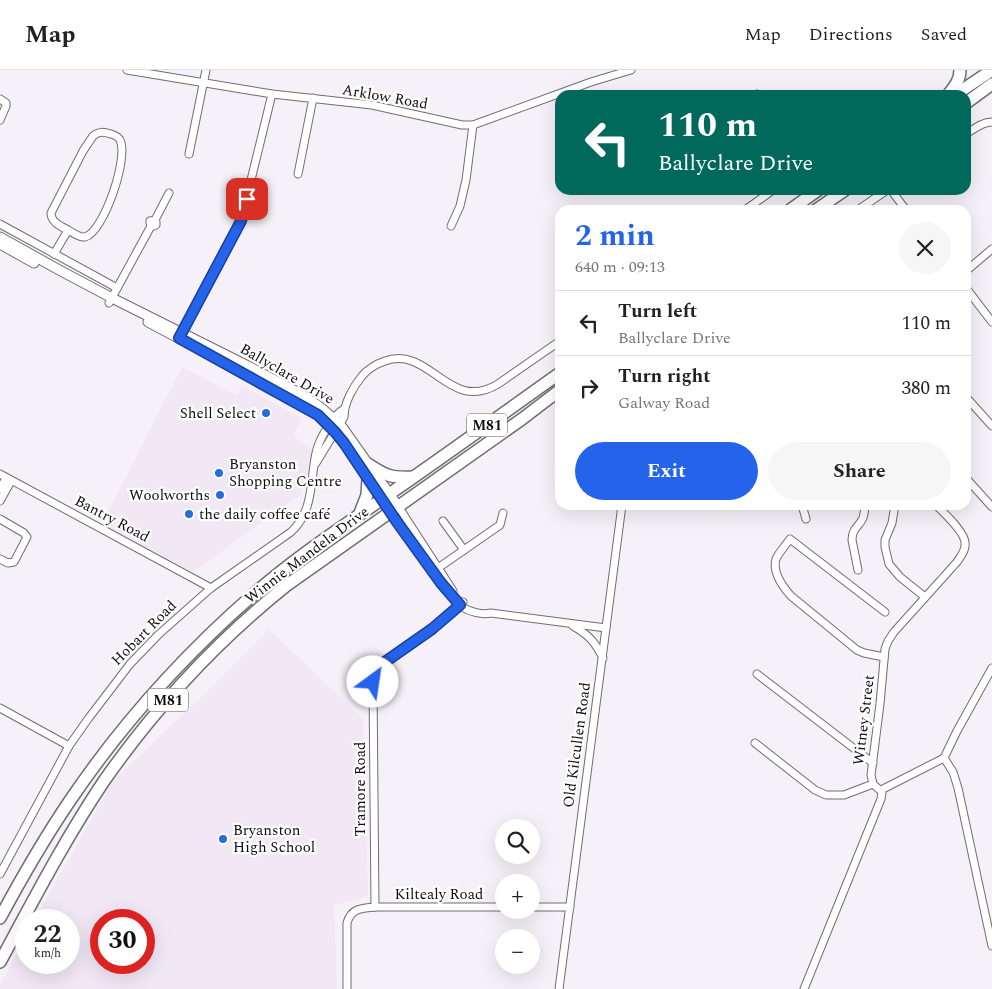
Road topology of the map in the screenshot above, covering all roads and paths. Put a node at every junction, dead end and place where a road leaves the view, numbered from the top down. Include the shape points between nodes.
1 (127, 70) edge
2 (206, 70) edge
3 (631, 70) edge
4 (960, 70) edge
5 (992, 70) edge
6 (204, 83) junction
7 (992, 84) edge
8 (569, 90) edge
9 (951, 90) edge
10 (962, 90) edge
11 (272, 94) junction
12 (555, 95) edge
13 (313, 98) junction
14 (971, 99) edge
15 (0, 100) edge
16 (0, 120) edge
17 (992, 122) edge
18 (473, 125) junction
19 (971, 131) edge
20 (189, 154) dead end
21 (298, 174) dead end
22 (169, 193) dead end
23 (766, 195) edge
24 (811, 195) edge
25 (838, 195) edge
26 (880, 195) edge
27 (752, 205) edge
28 (797, 205) edge
29 (823, 205) edge
30 (865, 205) edge
31 (0, 224) edge
32 (451, 226) dead end
33 (68, 230) junction
34 (0, 237) edge
35 (0, 244) edge
36 (992, 249) edge
37 (54, 254) junction
38 (971, 267) edge
39 (117, 288) junction
40 (971, 295) edge
41 (111, 300) junction
42 (992, 322) edge
43 (181, 335) junction
44 (555, 344) edge
45 (555, 377) edge
46 (555, 394) edge
47 (971, 408) edge
48 (334, 425) junction
49 (992, 426) edge
50 (368, 464) junction
51 (414, 477) junction
52 (6, 478) edge
53 (368, 479) junction
54 (971, 484) edge
55 (0, 490) edge
56 (385, 497) junction
57 (0, 501) edge
58 (992, 507) edge
59 (394, 509) junction
60 (621, 510) edge
61 (804, 510) edge
62 (864, 510) edge
63 (894, 510) edge
64 (940, 510) edge
65 (503, 513) dead end
66 (360, 514) junction
67 (806, 518) dead end
68 (0, 519) edge
69 (443, 521) dead end
70 (464, 550) junction
71 (0, 560) edge
72 (438, 568) junction
73 (858, 570) dead end
74 (211, 588) junction
75 (925, 597) junction
76 (461, 603) junction
77 (886, 612) dead end
78 (570, 624) junction
79 (606, 628) junction
80 (884, 657) junction
81 (603, 658) junction
82 (992, 668) edge
83 (756, 674) dead end
84 (0, 708) edge
85 (755, 743) dead end
86 (69, 746) junction
87 (944, 758) junction
88 (872, 763) junction
89 (873, 784) junction
90 (880, 790) junction
91 (0, 874) edge
92 (495, 907) edge
93 (540, 907) edge
94 (570, 907) junction
95 (375, 908) junction
96 (0, 918) edge
97 (992, 946) edge
98 (0, 962) edge
99 (347, 989) edge
100 (559, 989) edge
101 (804, 989) edge

1 - 6 street, Arklow Road
2 - 6 street
3 - 8 street, Arklow Road
4 - 9 main road via 960,77
5 - 10 main road
6 - 11 street, Arklow Road
6 - 20 street
7 - 14 main road
11 - 13 street, Arklow Road
11 - 43 street via 241,221
12 - 18 street, Arklow Road
13 - 18 street, Arklow Road via 372,105 450,123
13 - 21 street
15 - 16 street via 6,106
17 - 19 street
18 - 32 street via 460,206
22 - 39 street
23 - 27 street
24 - 28 main road
25 - 29 main road
26 - 30 street
31 - 37 street
33 - 33 street via 52,219 51,212 93,136 100,132 115,135 121,142 120,164 106,210 95,229 86,236
33 - 37 street
34 - 41 street, Ballyclare Drive
35 - 41 street, Ballyclare Drive
36 - 38 street
37 - 39 street
39 - 41 street
40 - 42 street
41 - 43 street, Ballyclare Drive
43 - 48 street, Ballyclare Drive via 301,394
44 - 48 street, Hobart Road via 498,384 482,391 456,388 410,360 395,358 383,361 362,376 344,409 338,412
45 - 51 main road, Winnie Mandela Drive / M81
46 - 59 main road, Winnie Mandela Drive / M81
47 - 49 street via 978,410
48 - 50 street, Ballyclare Drive
48 - 53 street, Ballyclare Drive
48 - 74 street, Hobart Road via 314,465 308,503 299,525
50 - 51 main road via 385,475
50 - 56 street, Ballyclare Drive
51 - 56 main road, Winnie Mandela Drive / M81
52 - 55 street
52 - 57 street
52 - 74 street, Bantry Road
53 - 56 street, Ballyclare Drive
53 - 66 main road via 367,495
54 - 58 street
56 - 59 street, Ballyclare Drive
56 - 66 main road, Winnie Mandela Drive / M81
59 - 72 street, Ballyclare Drive
59 - 76 street, Ballyclare Drive via 441,583
59 - 98 main road, Winnie Mandela Drive / M81 via 256,610 164,705 115,766 82,816
60 - 79 street, Old Kilcullen Road
61 - 67 street
62 - 73 street via 852,535
63 - 75 street via 885,540 889,564 900,578
64 - 75 street, Witney Street via 965,539 965,548 957,562
65 - 70 street via 500,526
66 - 96 main road, Winnie Mandela Drive / M81 via 305,552 255,593 150,697 70,800
68 - 71 street via 27,537 14,562
69 - 70 street
70 - 72 street
72 - 76 street, Ballyclare Drive
74 - 86 street, Hobart Road via 136,656
75 - 80 street, Witney Street via 894,632
76 - 78 street, Ballyclare Drive via 491,614
76 - 95 street, Tramore Road via 432,629 386,660 376,672 373,685
77 - 80 street via 790,539 777,557 776,571 790,596 857,650
78 - 79 street, Ballyclare Drive
78 - 81 street via 590,637
79 - 81 street, Old Kilcullen Road
80 - 88 street, Witney Street
81 - 94 street, Old Kilcullen Road
82 - 87 street
83 - 88 street
84 - 86 street
85 - 89 street via 826,795 844,795
86 - 91 street, Hobart Road
87 - 90 street
87 - 97 street via 958,788
88 - 89 street, Witney Street
89 - 90 street, Witney Street
90 - 101 street via 881,799
92 - 95 street, Kiltealy Road
93 - 94 street
94 - 100 street, Old Kilcullen Road
95 - 99 street, Kiltealy Road via 354,911 348,919

